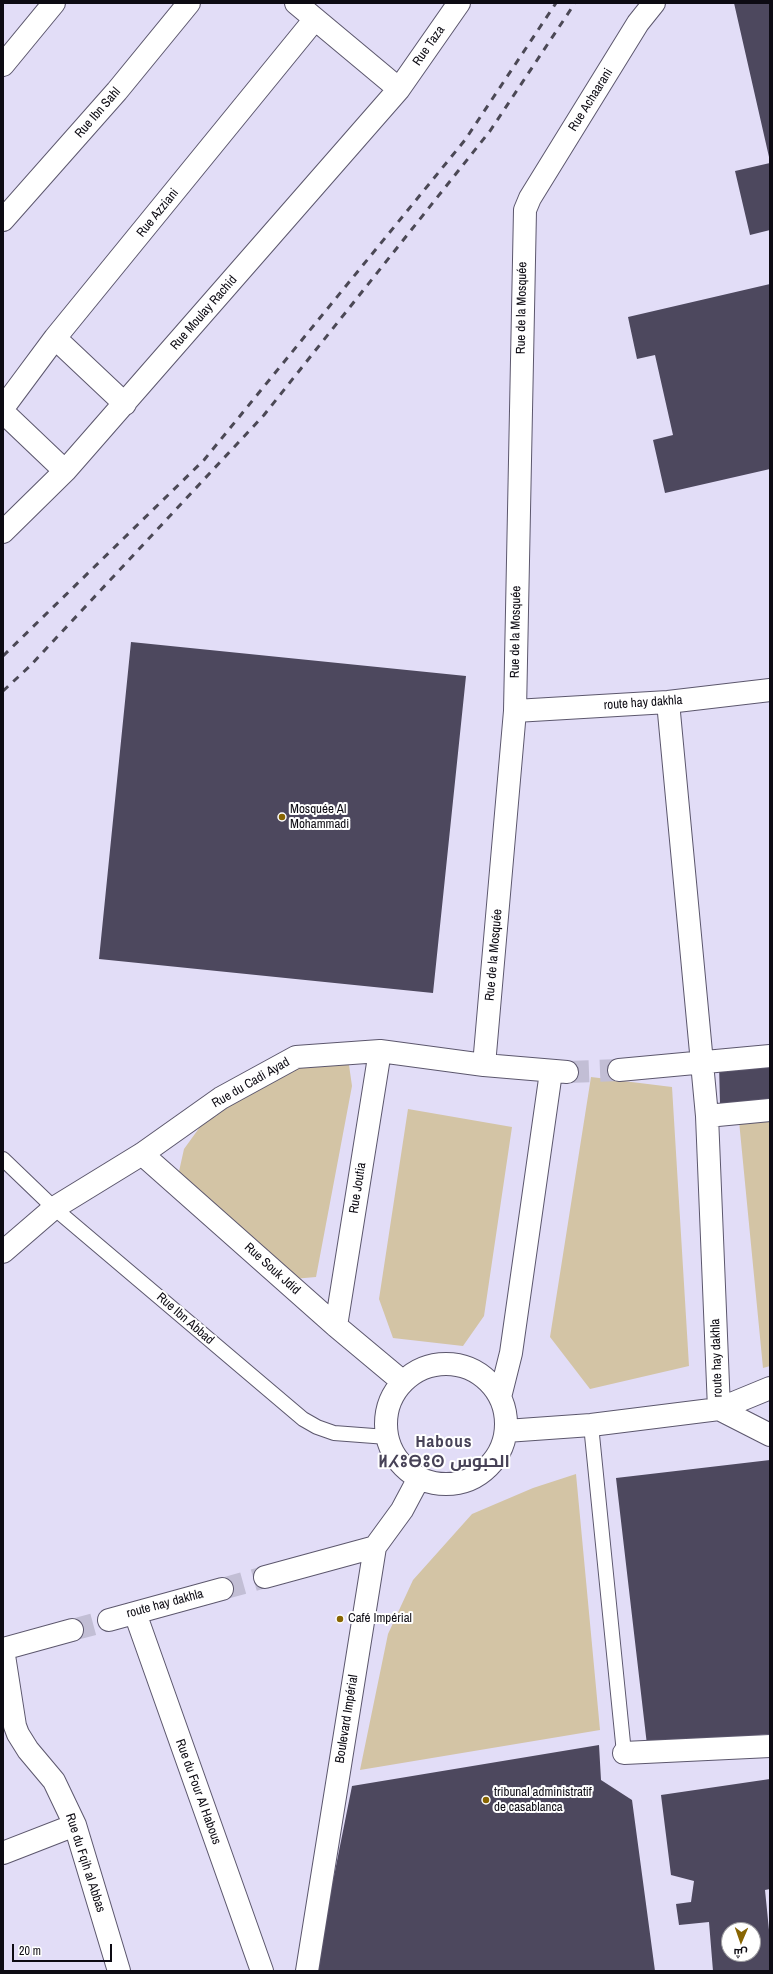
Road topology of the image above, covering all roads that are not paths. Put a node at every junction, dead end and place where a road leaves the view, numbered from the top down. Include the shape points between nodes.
1 (54, 3) edge
2 (190, 3) edge
3 (296, 3) edge
4 (654, 3) edge
5 (457, 4) edge
6 (315, 19) junction
7 (3, 64) edge
8 (399, 89) junction
9 (530, 198) joint
10 (3, 220) edge
11 (55, 338) junction
12 (125, 404) junction
13 (3, 408) edge
14 (3, 412) edge
15 (65, 471) junction
16 (3, 532) edge
17 (770, 690) edge
18 (668, 702) junction
19 (515, 711) junction
20 (380, 1051) junction
21 (770, 1056) edge
22 (703, 1062) junction
23 (484, 1065) junction
24 (619, 1070) tunnel mouth
25 (770, 1110) edge
26 (707, 1116) junction
27 (142, 1154) junction
28 (3, 1159) edge
29 (54, 1208) junction
30 (3, 1252) edge
31 (336, 1326) junction
32 (403, 1382) junction
33 (770, 1388) edge
34 (500, 1397) junction
35 (719, 1409) junction
36 (591, 1425) junction
37 (506, 1431) junction
38 (770, 1435) edge
39 (387, 1437) junction
40 (419, 1478) junction
41 (375, 1547) junction
42 (265, 1577) tunnel mouth
43 (222, 1589) tunnel mouth
44 (134, 1613) junction
45 (109, 1620) tunnel mouth
46 (72, 1630) tunnel mouth
47 (3, 1649) edge
48 (770, 1746) edge
49 (624, 1753) joint
50 (75, 1825) junction
51 (3, 1854) edge
52 (119, 1971) edge
53 (262, 1971) edge
54 (307, 1971) edge

1 - 7 street
2 - 10 street, Rue Ibn Sahl via 117,91
3 - 6 street
4 - 9 street, Rue Achaarani via 638,23
5 - 8 street, Rue Taza
6 - 8 street
6 - 11 street, Rue Azziani
8 - 12 street, Rue Moulay Rachid
9 - 19 street, Rue de la Mosquée via 525,210 524,226
11 - 12 street
11 - 13 street, Rue Azziani
12 - 15 street, Rue Moulay Rachid
14 - 15 street
15 - 16 street, Rue Moulay Rachid
17 - 18 street, route hay dakhla
18 - 19 street, route hay dakhla
18 - 22 street, route hay dakhla
19 - 23 street, Rue de la Mosquée
20 - 23 street, Rue du Cadi Ayad
20 - 27 street, Rue du Cadi Ayad via 296,1057 222,1098
20 - 31 street, Rue Joutia
21 - 22 street
22 - 24 street
22 - 26 street, route hay dakhla
23 - 34 street, Rue du Cadi Ayad via 559,1072 511,1353
25 - 26 street
26 - 35 street, route hay dakhla
27 - 29 street, Rue du Cadi Ayad
27 - 31 street, Rue Souk Jdid
28 - 29 lane, Rue Ibn Abbad
29 - 30 street, Rue du Cadi Ayad
29 - 39 lane, Rue Ibn Abbad via 303,1419 334,1433
31 - 32 street, Rue Souk Jdid
32 - 34 street via 418,1370 430,1366 456,1365 484,1377
32 - 39 street via 394,1392 387,1411
33 - 35 street
34 - 37 street
35 - 36 street, route hay dakhla
35 - 38 street
36 - 37 street, route hay dakhla
36 - 49 lane
37 - 40 street via 503,1445 496,1458 475,1477 462,1483 447,1484
39 - 40 street via 400,1464
40 - 41 street, Boulevard Impérial via 402,1510
41 - 42 street
41 - 54 street, Boulevard Impérial
43 - 44 street, route hay dakhla
44 - 45 street, route hay dakhla
44 - 53 street, Rue du Four Al Habous
46 - 47 street
47 - 50 street, Rue du Fqih al Abbas via 18,1734 54,1781
48 - 49 street
50 - 51 street
50 - 52 street, Rue du Fqih al Abbas

